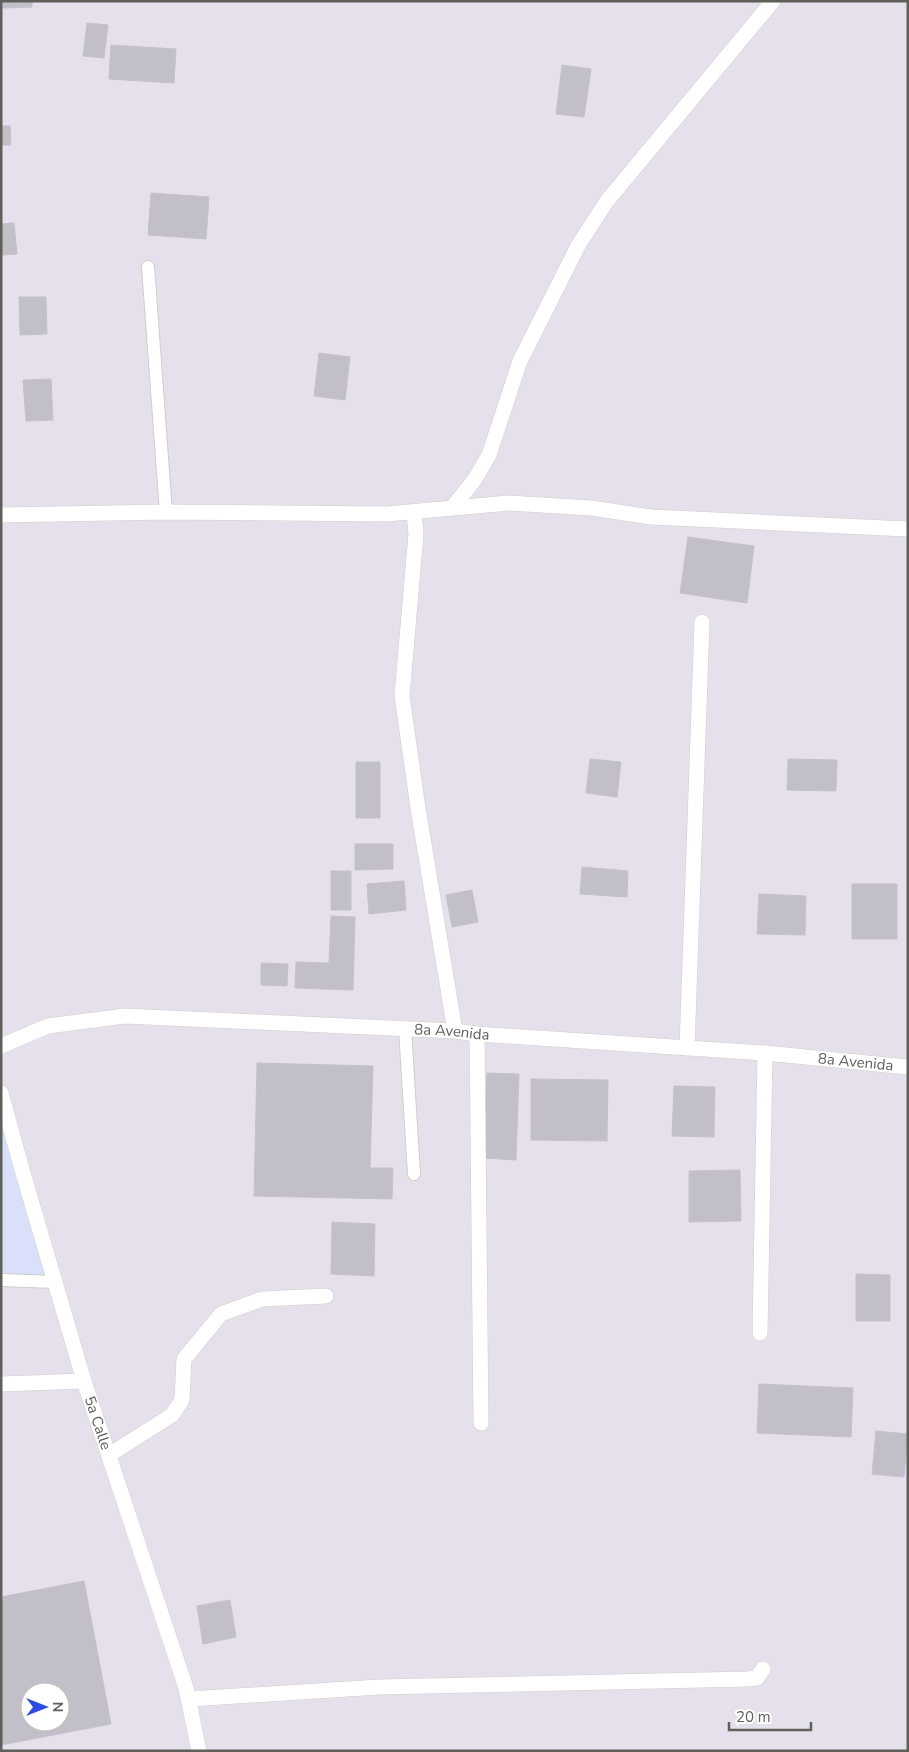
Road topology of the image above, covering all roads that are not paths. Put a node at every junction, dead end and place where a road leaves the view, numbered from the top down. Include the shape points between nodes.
1 (773, 1) edge
2 (148, 267) dead end
3 (453, 508) junction
4 (166, 512) junction
5 (414, 512) junction
6 (1, 515) edge
7 (908, 529) edge
8 (702, 622) dead end
9 (405, 1028) junction
10 (455, 1031) junction
11 (477, 1034) junction
12 (1, 1046) edge
13 (687, 1048) junction
14 (765, 1053) junction
15 (908, 1067) edge
16 (1, 1093) edge
17 (414, 1174) dead end
18 (1, 1280) edge
19 (55, 1282) junction
20 (326, 1296) dead end
21 (760, 1333) dead end
22 (84, 1381) junction
23 (1, 1384) edge
24 (481, 1423) dead end
25 (109, 1455) junction
26 (763, 1669) dead end
27 (189, 1699) junction
28 (199, 1751) edge

1 - 3 street via 607,201 579,244 520,360 489,454
2 - 4 lane
3 - 5 street
3 - 7 street via 509,503 591,508 651,517
4 - 5 street
4 - 6 street
5 - 10 street via 416,534 402,696
8 - 13 street
9 - 10 street, 8a Avenida
9 - 12 street, 8a Avenida via 125,1016 48,1026
9 - 17 lane
10 - 11 street, 8a Avenida
11 - 13 street, 8a Avenida
11 - 24 street
13 - 14 street, 8a Avenida
14 - 15 street, 8a Avenida
14 - 21 street
16 - 19 street, 5a Calle
18 - 19 lane
19 - 22 street, 5a Calle
20 - 25 street via 262,1299 221,1314 184,1360 182,1400 172,1415
22 - 23 street
22 - 25 street, 5a Calle
25 - 27 street, 5a Calle
26 - 27 street via 756,1678 748,1679 379,1687
27 - 28 street, 5a Calle

